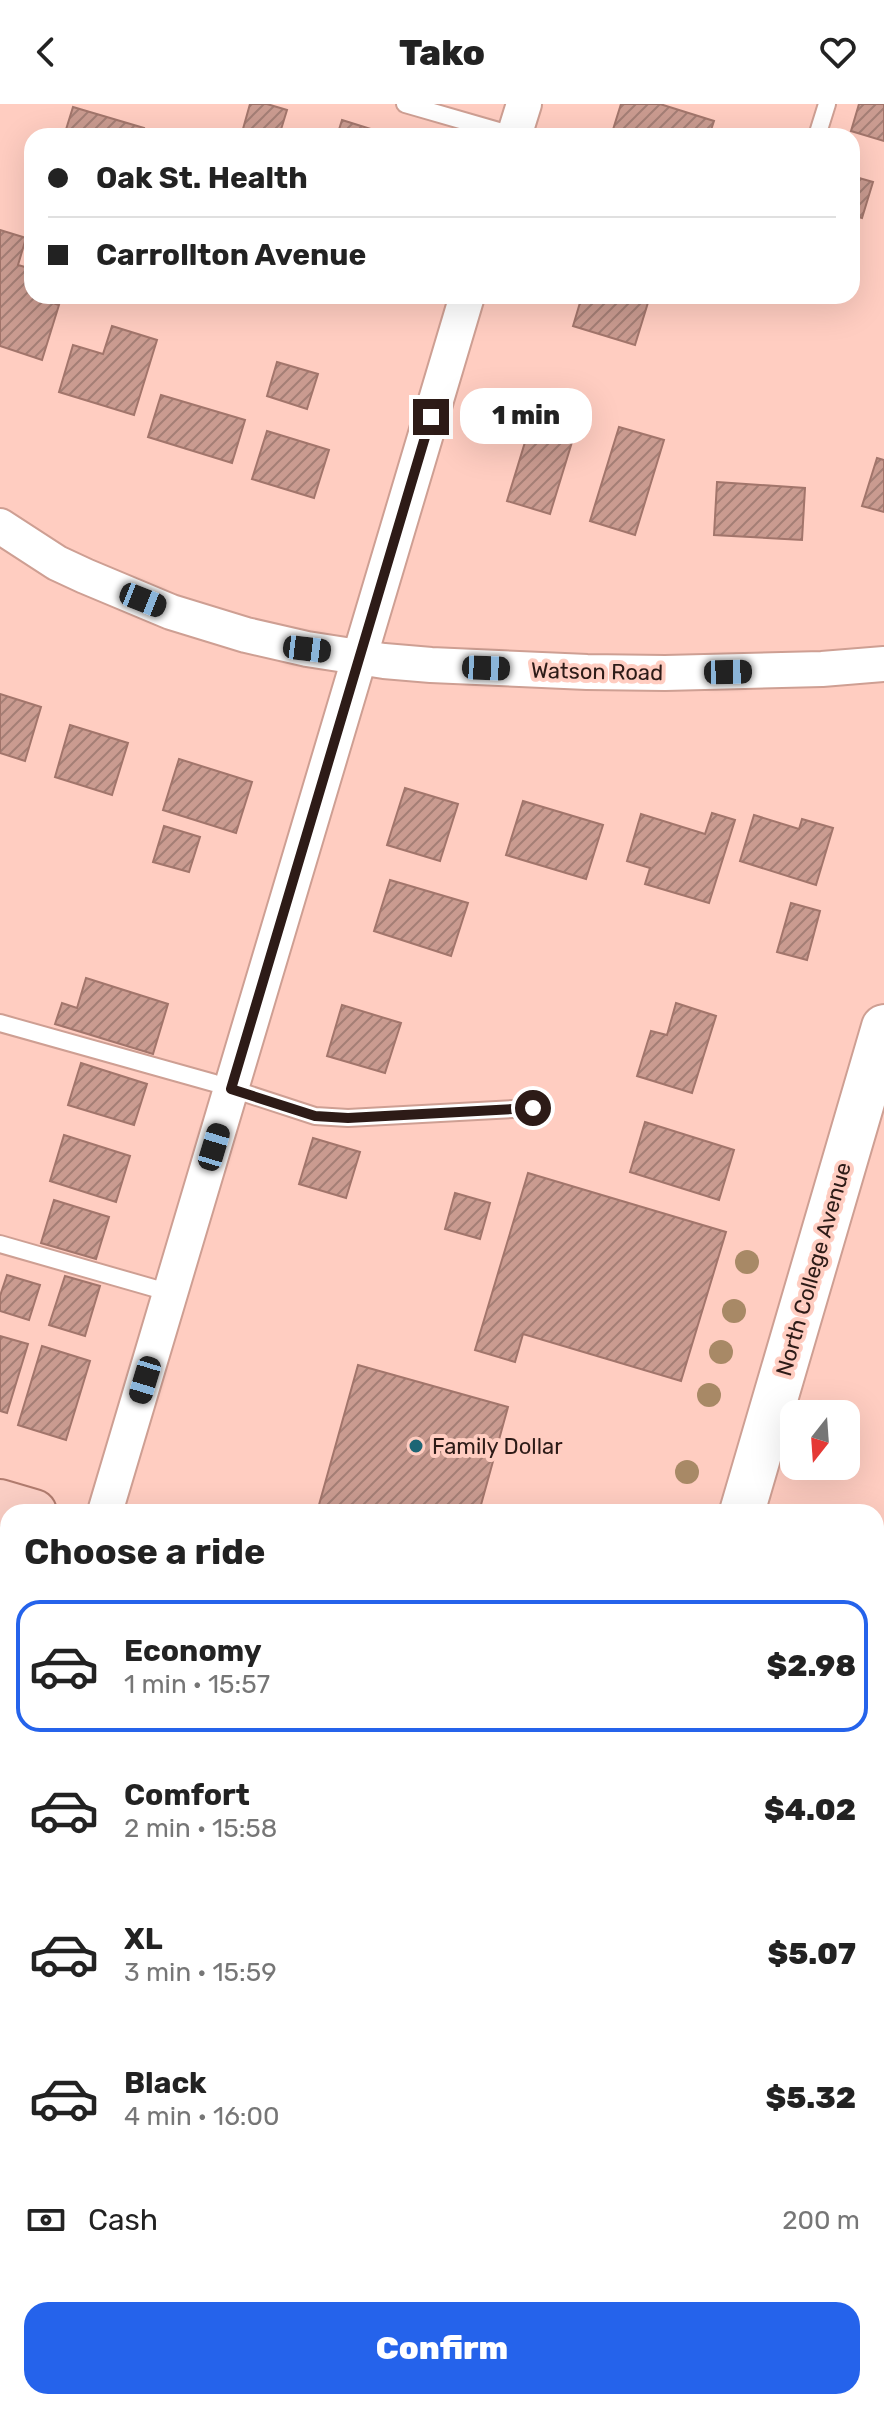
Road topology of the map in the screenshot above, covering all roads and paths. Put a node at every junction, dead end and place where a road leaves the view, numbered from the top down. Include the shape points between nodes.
1 (405, 104) edge
2 (524, 104) edge
3 (827, 104) edge
4 (488, 128) edge
5 (517, 128) edge
6 (820, 128) edge
7 (465, 304) edge
8 (0, 526) edge
9 (360, 657) junction
10 (884, 664) edge
11 (0, 1023) edge
12 (884, 1027) edge
13 (231, 1089) junction
14 (533, 1108) dead end
15 (0, 1244) edge
16 (171, 1293) junction
17 (107, 1504) edge
18 (744, 1504) edge

1 - 4 lane
2 - 5 street
3 - 6 lane
7 - 9 street
8 - 9 street, Watson Road via 57,563 171,612 246,635
9 - 10 street, Watson Road via 587,672
9 - 13 street
11 - 13 lane
12 - 18 main road, North College Avenue
13 - 14 lane via 315,1116
13 - 16 street
15 - 16 lane
16 - 17 street

